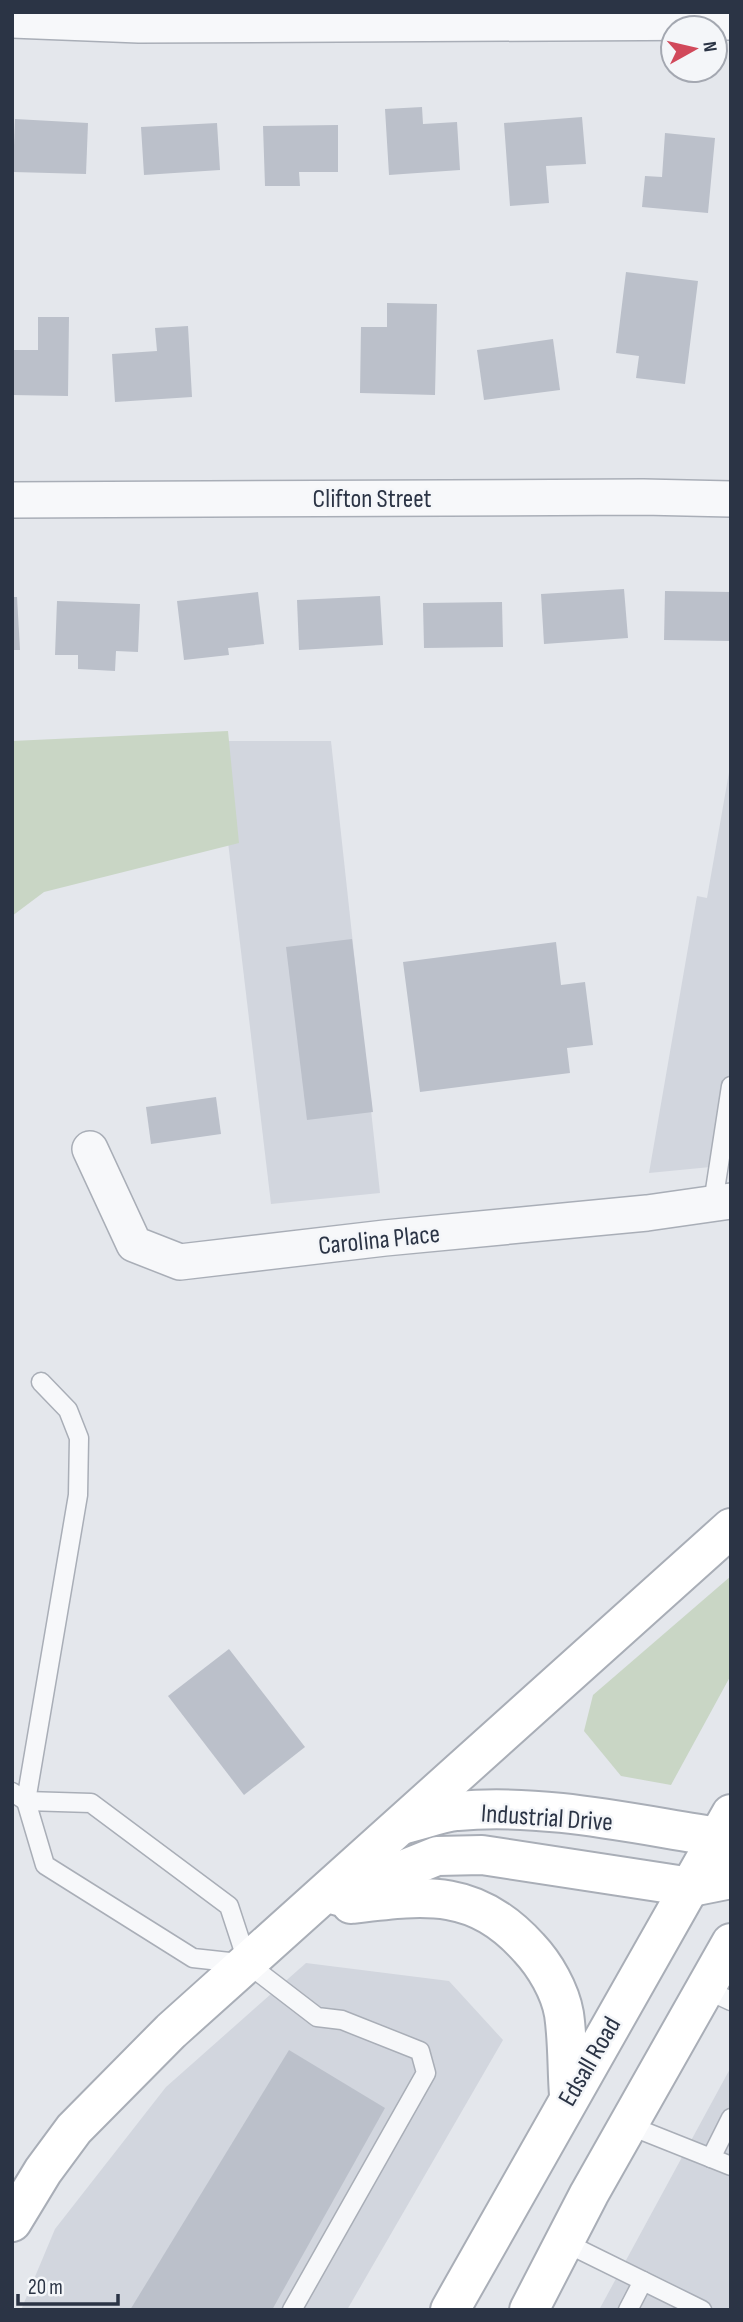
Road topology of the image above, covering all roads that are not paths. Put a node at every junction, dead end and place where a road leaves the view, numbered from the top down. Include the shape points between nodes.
1 (12, 20) edge
2 (731, 22) edge
3 (731, 499) edge
4 (12, 500) edge
5 (731, 1086) edge
6 (90, 1149) dead end
7 (722, 1202) edge
8 (41, 1382) dead end
9 (731, 1528) edge
10 (19, 1796) edge
11 (400, 1826) junction
12 (726, 1832) edge
13 (731, 1879) edge
14 (691, 1887) junction
15 (310, 1908) junction
16 (731, 1944) edge
17 (248, 1964) junction
18 (718, 1995) edge
19 (569, 2095) junction
20 (731, 2118) edge
21 (628, 2125) junction
22 (711, 2158) junction
23 (731, 2166) edge
24 (12, 2222) edge
25 (564, 2242) junction
26 (643, 2281) junction
27 (292, 2310) edge
28 (450, 2310) edge
29 (529, 2310) edge
30 (628, 2310) edge
31 (702, 2310) edge

1 - 2 street via 139,25
3 - 4 street, Clifton Street
5 - 7 lane
6 - 7 street, Carolina Place via 134,1244 180,1262
8 - 10 lane via 68,1410 79,1438 78,1495
9 - 11 main road
10 - 17 lane via 46,1865 193,1958
10 - 17 lane via 91,1803 102,1811 229,1906
11 - 12 main road, Industrial Drive via 454,1811 506,1809
11 - 15 main road, Industrial Drive
12 - 14 main road, Edsall Road
13 - 14 main road, Industrial Drive
14 - 15 main road, Industrial Drive via 482,1855 437,1856
14 - 19 main road, Edsall Road
15 - 17 main road, Industrial Drive
15 - 19 main road via 418,1896 472,1904 509,1926 543,1964 564,2012
16 - 18 main road
17 - 24 main road, Industrial Drive via 104,2096 43,2171
17 - 27 lane via 317,2017 342,2020 420,2051 426,2073
18 - 21 main road
19 - 28 main road, Edsall Road
20 - 22 lane
21 - 22 lane
21 - 25 main road
22 - 23 lane
25 - 26 lane
25 - 29 main road
26 - 30 lane
26 - 31 lane

